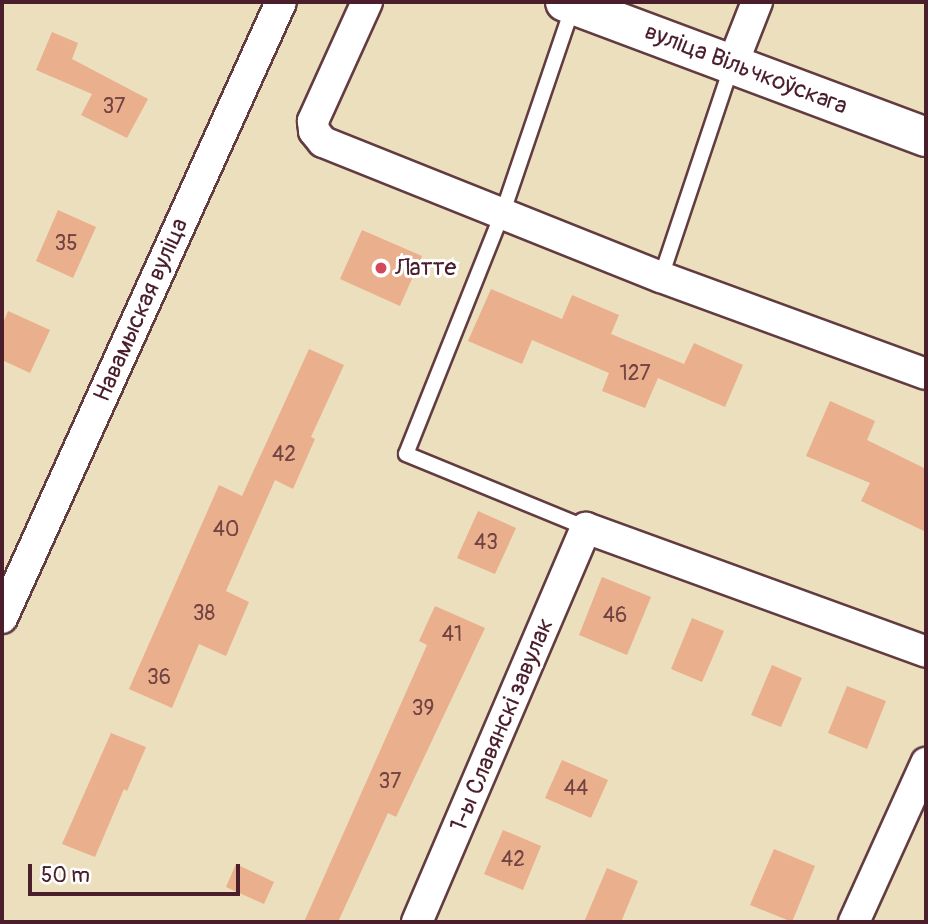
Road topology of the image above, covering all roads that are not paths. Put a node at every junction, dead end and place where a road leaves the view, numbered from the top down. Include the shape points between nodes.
1 (281, 2) edge
2 (366, 2) edge
3 (757, 2) edge
4 (570, 3) edge
5 (733, 63) junction
6 (926, 137) edge
7 (502, 214) junction
8 (661, 277) junction
9 (926, 374) edge
10 (586, 528) junction
11 (10, 577) edge
12 (2, 618) edge
13 (926, 652) edge
14 (926, 763) edge
15 (417, 922) edge
16 (854, 922) edge

1 - 11 street, Навамыская вуліца
2 - 7 street via 313,121 314,131 323,142
3 - 5 street
4 - 5 main road, вуліца Вільчкоўскага
4 - 7 lane
5 - 6 main road, вуліца Вільчкоўскага
5 - 8 lane
7 - 8 street
7 - 10 lane via 406,454
8 - 9 street
10 - 13 street
10 - 15 street, 1-ы Славянскі завулак
11 - 12 street, Навамыская вуліца
14 - 16 street

